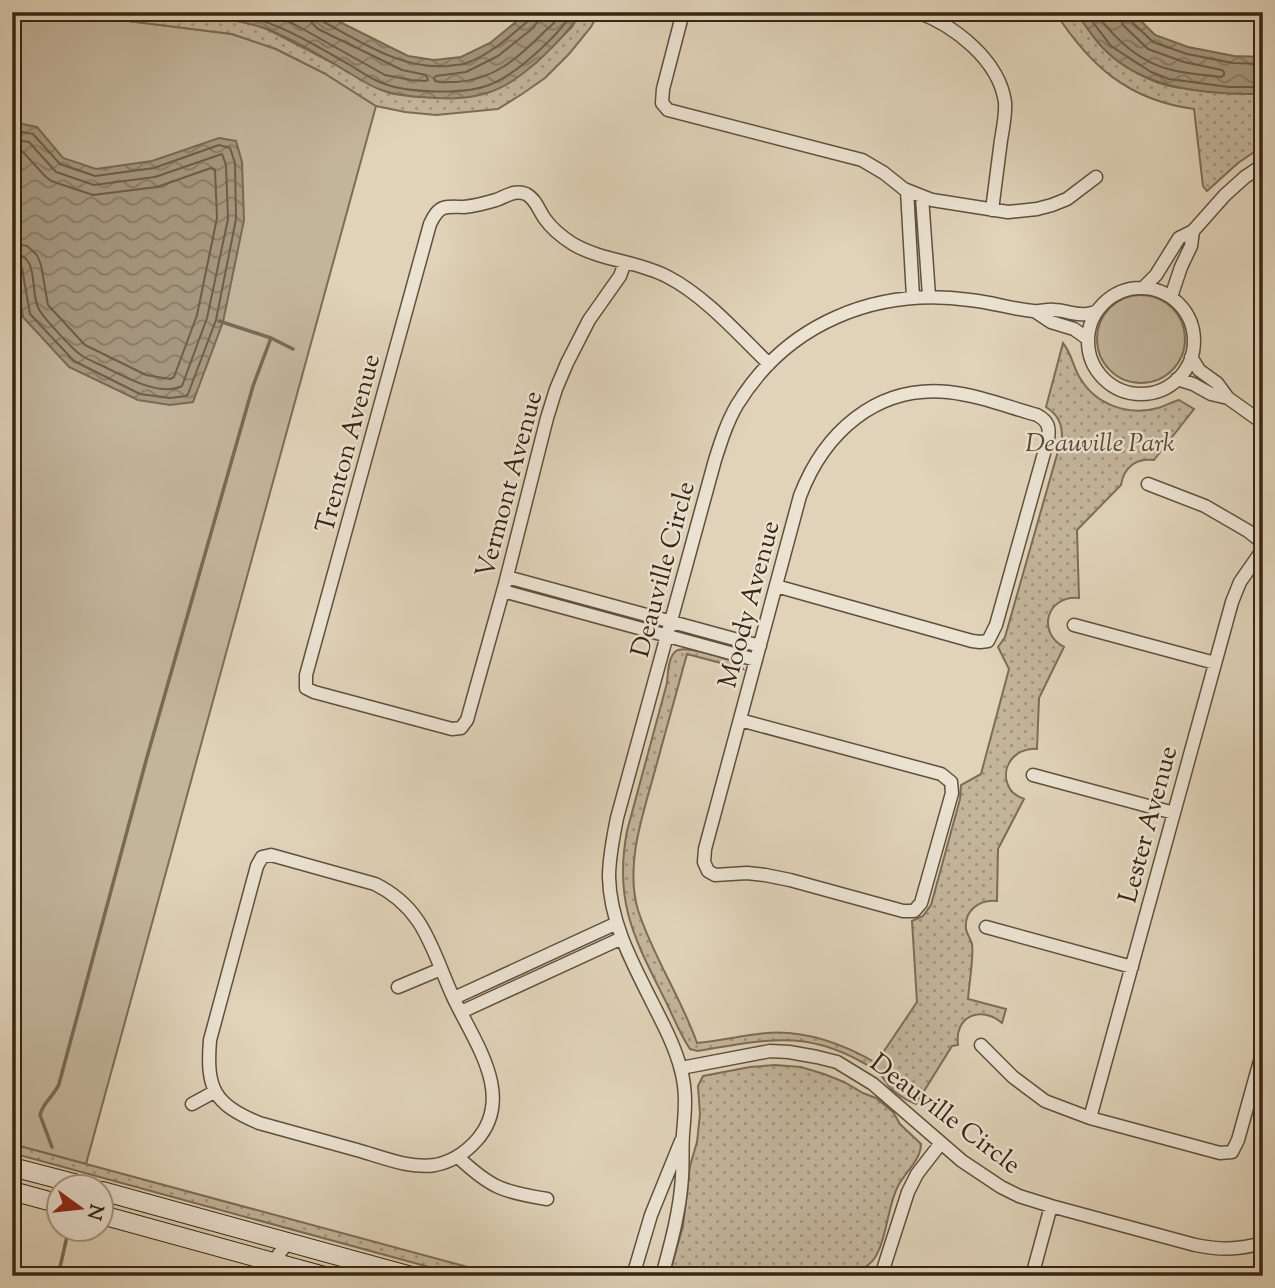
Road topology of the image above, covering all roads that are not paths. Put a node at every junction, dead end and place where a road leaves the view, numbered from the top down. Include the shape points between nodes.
1 (683, 12) edge
2 (918, 12) edge
3 (1263, 165) edge
4 (1096, 177) dead end
5 (907, 190) junction
6 (922, 197) junction
7 (992, 210) junction
8 (1193, 231) junction
9 (625, 262) junction
10 (1143, 287) junction
11 (929, 296) junction
12 (913, 297) junction
13 (1171, 297) junction
14 (1036, 312) junction
15 (1096, 312) junction
16 (1088, 339) junction
17 (1191, 357) junction
18 (769, 364) junction
19 (1177, 379) junction
20 (1228, 398) junction
21 (1263, 423) edge
22 (1148, 484) dead end
23 (1263, 543) edge
24 (1263, 550) edge
25 (507, 577) junction
26 (776, 586) junction
27 (503, 591) junction
28 (671, 622) junction
29 (1074, 625) dead end
30 (667, 636) junction
31 (760, 646) junction
32 (756, 660) junction
33 (1215, 663) junction
34 (740, 720) junction
35 (461, 728) joint
36 (1033, 775) dead end
37 (1174, 813) junction
38 (617, 923) junction
39 (986, 927) dead end
40 (622, 938) junction
41 (1132, 967) junction
42 (441, 969) junction
43 (398, 987) dead end
44 (454, 998) junction
45 (461, 1012) junction
46 (981, 1045) dead end
47 (1263, 1050) edge
48 (681, 1068) junction
49 (214, 1092) junction
50 (192, 1104) dead end
51 (1090, 1118) junction
52 (683, 1134) junction
53 (941, 1143) junction
54 (458, 1157) junction
55 (12, 1167) edge
56 (46, 1176) edge
57 (12, 1191) edge
58 (116, 1195) edge
59 (547, 1199) dead end
60 (46, 1200) edge
61 (1051, 1206) junction
62 (116, 1219) edge
63 (288, 1242) junction
64 (1263, 1243) edge
65 (279, 1270) edge
66 (324, 1276) edge
67 (411, 1276) edge
68 (633, 1276) edge
69 (662, 1276) edge
70 (881, 1276) edge
71 (1032, 1276) edge

1 - 5 street via 663,89 662,103 668,110 862,160
2 - 7 street via 974,46 999,83 1004,113
3 - 8 street via 1225,195
4 - 7 street via 1052,205
5 - 6 street
5 - 12 street
6 - 7 street
6 - 11 street
8 - 10 street via 1179,238
8 - 13 street
9 - 18 street via 652,269 684,286
9 - 25 street, Vermont Avenue via 589,320 556,390
9 - 35 street, Trenton Avenue via 573,244 544,218 528,194 520,192 464,207 441,208 430,224 306,688
10 - 13 street
10 - 15 street via 1123,290
11 - 12 street, Deauville Circle
11 - 14 street, Deauville Circle
12 - 18 street, Deauville Circle via 848,311 816,327
13 - 17 street via 1191,324
14 - 15 street, Deauville Circle
14 - 16 street, Deauville Circle
15 - 16 street
16 - 19 street via 1091,360 1112,386 1143,394
17 - 19 street
17 - 20 street
18 - 28 street, Deauville Circle via 736,407 723,434
19 - 20 street
20 - 21 street
22 - 23 street via 1205,506
24 - 33 street, Lester Avenue via 1240,582
25 - 27 street, Vermont Avenue
25 - 28 street
26 - 26 street, Moody Avenue via 807,478 839,431 862,413 906,395 935,391 1037,415 1048,423 1034,492 988,640 971,641
26 - 31 street, Moody Avenue
27 - 30 street
27 - 35 street, Vermont Avenue
28 - 30 street, Deauville Circle
28 - 31 street
29 - 33 street
30 - 32 street
30 - 38 street, Deauville Circle via 611,851 609,877
31 - 32 street, Moody Avenue
32 - 34 street, Moody Avenue
33 - 37 street, Lester Avenue
34 - 34 street, Moody Avenue via 941,774 951,782 952,793 921,903 914,911 765,875 715,875 708,871 705,849
36 - 37 street
37 - 41 street, Lester Avenue
38 - 40 street, Deauville Circle
38 - 44 street
39 - 41 street
40 - 45 street
40 - 48 street, Deauville Circle
41 - 51 street, Lester Avenue
42 - 43 street
42 - 44 street
42 - 49 street via 422,925 390,892 271,855 262,857 210,1040
44 - 45 street
45 - 54 street via 487,1068 494,1101 483,1134
46 - 51 street via 1045,1101
47 - 51 street via 1231,1152 1220,1153
48 - 52 street, Deauville Circle via 686,1110
48 - 53 street, Deauville Circle via 770,1051 837,1062 873,1084
49 - 50 street
49 - 54 street via 225,1105 259,1124 407,1164 435,1165
52 - 68 street, Deauville Circle
52 - 69 street, Deauville Circle via 676,1226
53 - 61 street, Deauville Circle via 1001,1187
53 - 70 street via 908,1192
54 - 59 street via 503,1191
55 - 56 main road
57 - 60 main road
58 - 63 main road
61 - 64 street, Deauville Circle via 1218,1250
61 - 71 street
62 - 65 main road
63 - 65 street
63 - 67 main road
65 - 66 main road

